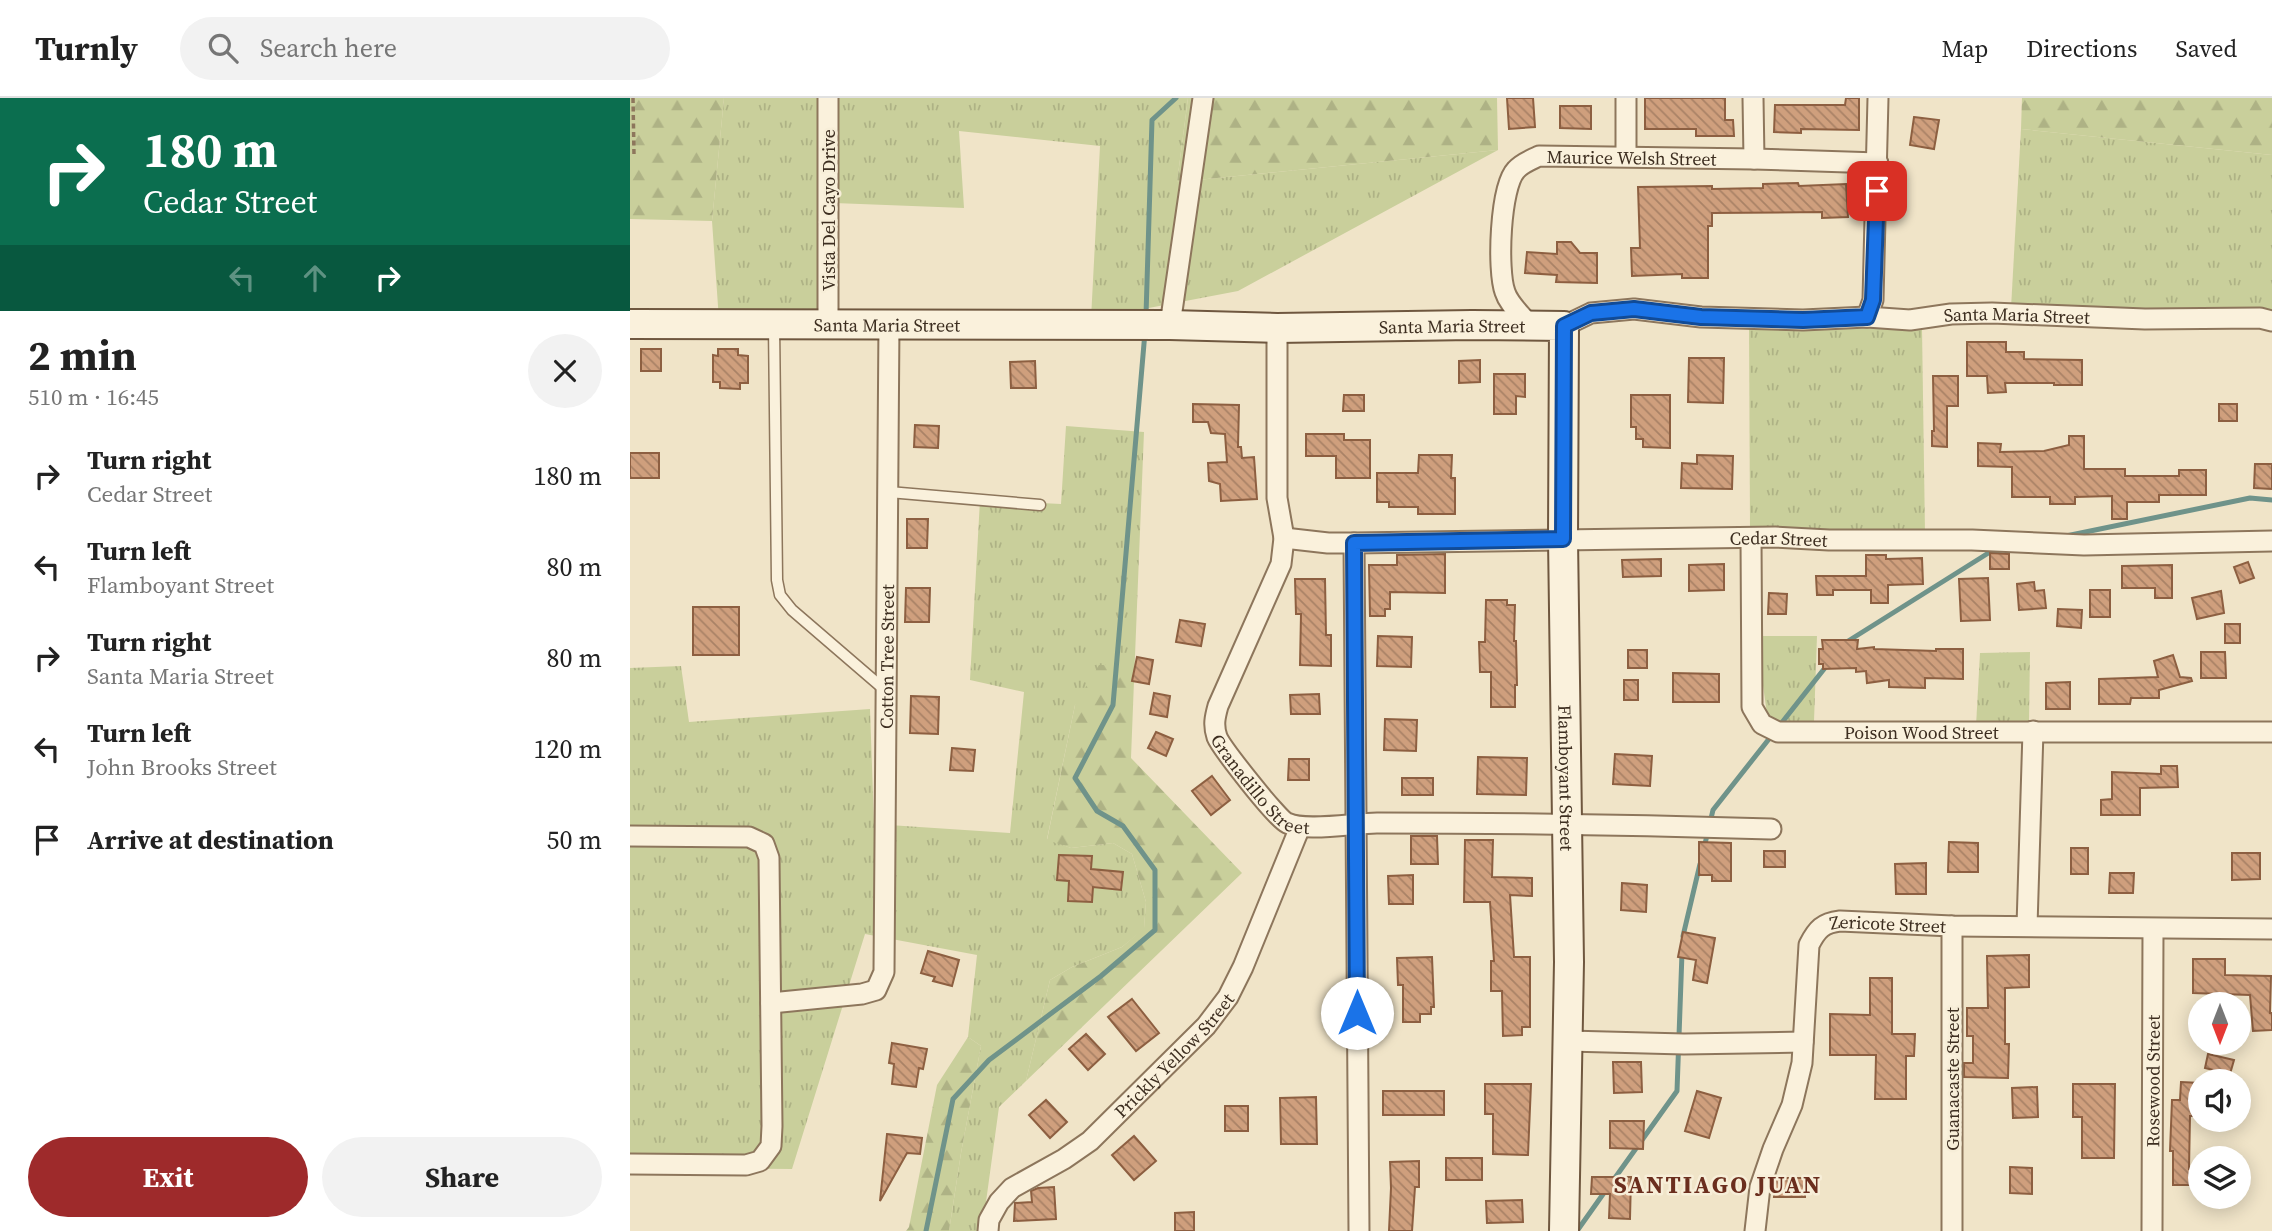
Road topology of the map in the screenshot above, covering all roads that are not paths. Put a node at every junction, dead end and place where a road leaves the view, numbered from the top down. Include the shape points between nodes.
1 (828, 98) edge
2 (1203, 98) edge
3 (1626, 98) edge
4 (1753, 98) edge
5 (1878, 98) edge
6 (1626, 156) junction
7 (1754, 159) junction
8 (1878, 163) junction
9 (1867, 317) junction
10 (2272, 321) edge
11 (828, 323) junction
12 (889, 323) junction
13 (630, 324) edge
14 (774, 325) junction
15 (1170, 325) junction
16 (1530, 326) junction
17 (1564, 326) junction
18 (1277, 328) junction
19 (889, 492) junction
20 (1040, 505) dead end
21 (1284, 538) junction
22 (1751, 538) junction
23 (1563, 539) junction
24 (2272, 541) edge
25 (1354, 543) junction
26 (886, 690) junction
27 (2033, 731) junction
28 (2272, 732) edge
29 (1356, 823) junction
30 (1568, 823) junction
31 (1300, 827) junction
32 (1771, 829) dead end
33 (630, 836) edge
34 (1952, 926) junction
35 (2027, 926) junction
36 (2153, 929) junction
37 (2272, 929) edge
38 (771, 1003) junction
39 (1568, 1041) junction
40 (1804, 1042) junction
41 (630, 1164) edge
42 (988, 1231) edge
43 (1359, 1231) edge
44 (1564, 1231) edge
45 (1755, 1231) edge
46 (1952, 1231) edge
47 (2152, 1231) edge

1 - 11 street, Vista Del Cayo Drive
2 - 15 street
3 - 6 street
4 - 7 street
5 - 8 street
6 - 7 street, Maurice Welsh Street
6 - 16 street, Maurice Welsh Street via 1539,156 1514,171 1501,218 1504,289
7 - 8 street, Maurice Welsh Street
8 - 9 street via 1873,300
9 - 10 street, Santa Maria Street via 1910,320 1951,314 2034,313
9 - 17 street, Santa Maria Street via 1701,317 1634,309 1591,313
11 - 12 street, Santa Maria Street
11 - 14 street, Santa Maria Street
12 - 15 street, Santa Maria Street
12 - 19 street, Cotton Tree Street
13 - 14 street, Santa Maria Street
14 - 26 lane via 780,595
15 - 18 street, Santa Maria Street
16 - 17 street, Santa Maria Street
16 - 18 street, Santa Maria Street
17 - 23 street, Flamboyant Street
18 - 21 street, Granadillo Street via 1277,498
19 - 20 lane
19 - 26 street, Cotton Tree Street
21 - 25 street, Cedar Street
21 - 31 street, Granadillo Street via 1281,564 1213,723 1218,740 1274,813
22 - 23 street, Cedar Street
22 - 24 street, Cedar Street via 2084,545
22 - 27 street, Poison Wood Street via 1752,707 1762,723 1779,732
23 - 25 street, Cedar Street
23 - 30 street, Flamboyant Street
25 - 29 street
26 - 38 street, Cotton Tree Street via 884,971 876,990 862,994
27 - 28 street, Poison Wood Street
27 - 35 street
29 - 30 street, Granadillo Street
29 - 31 street, Granadillo Street
29 - 43 street
30 - 32 street, Granadillo Street
30 - 39 street, Flamboyant Street
31 - 42 street, Prickly Yellow Street via 1243,967 1206,1026 1090,1140 1012,1188 999,1202
33 - 38 street via 749,837 764,844 769,858
34 - 35 street, Zericote Street
34 - 40 street, Zericote Street via 1840,921 1816,931 1809,945
34 - 46 street, Guanacaste Street
35 - 36 street, Zericote Street
36 - 37 street, Zericote Street
36 - 47 street, Rosewood Street
38 - 41 street via 771,1146 760,1161
39 - 40 street
39 - 44 street, Flamboyant Street
40 - 45 street, Zericote Street via 1792,1105 1760,1187

